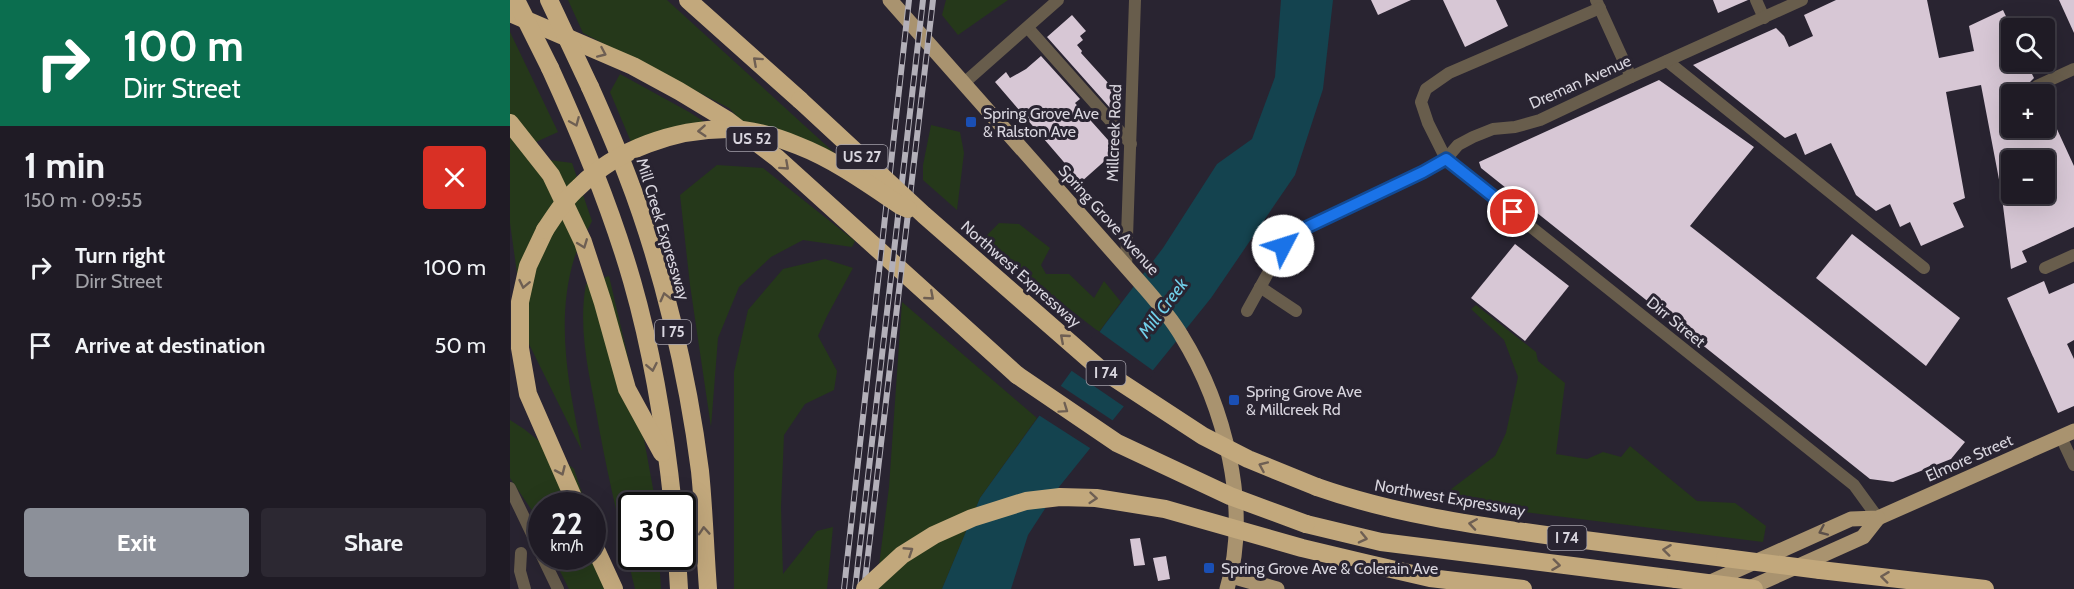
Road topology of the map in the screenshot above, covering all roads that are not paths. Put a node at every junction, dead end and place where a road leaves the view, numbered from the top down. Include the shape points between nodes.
1 (516, 0) edge
2 (549, 0) edge
3 (688, 0) edge
4 (890, 0) edge
5 (1058, 0) edge
6 (1135, 0) edge
7 (1756, 0) edge
8 (1803, 0) edge
9 (1598, 4) edge
10 (510, 13) edge
11 (1764, 18) junction
12 (1028, 28) junction
13 (1667, 61) junction
14 (2074, 69) edge
15 (1630, 77) junction
16 (964, 83) junction
17 (2041, 84) edge
18 (510, 123) edge
19 (1131, 144) junction
20 (1446, 159) junction
21 (924, 214) junction
22 (2074, 255) edge
23 (1126, 267) junction
24 (1924, 268) dead end
25 (2045, 268) dead end
26 (1260, 286) junction
27 (1247, 311) dead end
28 (1296, 311) dead end
29 (957, 320) joint
30 (2068, 434) edge
31 (2074, 465) edge
32 (669, 466) junction
33 (510, 488) edge
34 (571, 492) edge
35 (672, 492) edge
36 (1878, 518) junction
37 (1306, 524) junction
38 (528, 526) edge
39 (515, 556) edge
40 (549, 570) edge
41 (605, 570) edge
42 (678, 570) edge
43 (1229, 583) edge
44 (525, 589) edge
45 (558, 589) edge
46 (614, 589) edge
47 (679, 589) edge
48 (708, 589) edge
49 (865, 589) edge
50 (1276, 589) edge
51 (1451, 589) edge
52 (1523, 589) edge
53 (1695, 589) edge
54 (1747, 589) edge
55 (1754, 589) edge
56 (1985, 589) edge

1 -> 32 highway, I 75, bridge via 600,185 632,280
48 -> 2 highway, Mill Creek Expressway / I 75, bridge via 700,472 659,273 628,176
21 -> 3 highway, US 27, bridge
4 - 16 main road, Spring Grove Avenue
5 - 12 street
6 - 19 street, Millcreek Road
7 - 11 street
8 - 11 street, Dreman Avenue
9 - 15 street
9 - 20 street via 1449,74 1426,89 1421,102
10 -> 29 highway, US 52 via 633,66 727,120 777,158
11 - 13 street, Dreman Avenue
12 - 16 street
12 - 19 street
13 - 15 street, Dreman Avenue
13 - 24 street
14 - 17 street
15 - 20 street, Dreman Avenue via 1540,120 1473,137 1458,145
16 - 23 main road, Spring Grove Avenue
18 -> 32 highway via 551,175 578,232 627,389
19 - 23 street, Millcreek Road
20 - 26 street, Dreman Avenue via 1301,230 1283,246
20 - 36 street, Dirr Street via 1854,485
21 -> 34 highway, bridge via 901,206 801,146 729,129 672,136 630,151 602,167 578,187 545,230 528,266 520,302 520,348 528,394
56 -> 21 highway, Northwest Expressway / I 74, bridge via 1498,528 1353,500 1248,459 1203,436 1099,368
22 - 25 street
23 - 43 main road, Spring Grove Avenue via 1170,318 1195,358 1226,444 1236,501 1235,558
26 - 27 street, Dreman Avenue
26 - 28 street
29 -> 37 highway, I 74, bridge via 1017,375 1117,443 1230,496
30 - 31 street
30 - 36 main road, Elmore Street
32 - 35 highway, I 75
33 - 38 street
36 -> 53 main road, Elmore Street via 1851,519
36 - 54 main road, Elmore Street via 1863,537
37 - 51 highway via 1340,549
37 -> 55 highway, I 74, bridge via 1381,542
39 - 44 street
40 - 45 street
41 - 46 highway
42 - 47 highway
43 - 50 main road
49 -> 52 highway, bridge via 902,555 934,535 1026,501 1060,497 1096,498 1165,509 1302,548 1430,578

